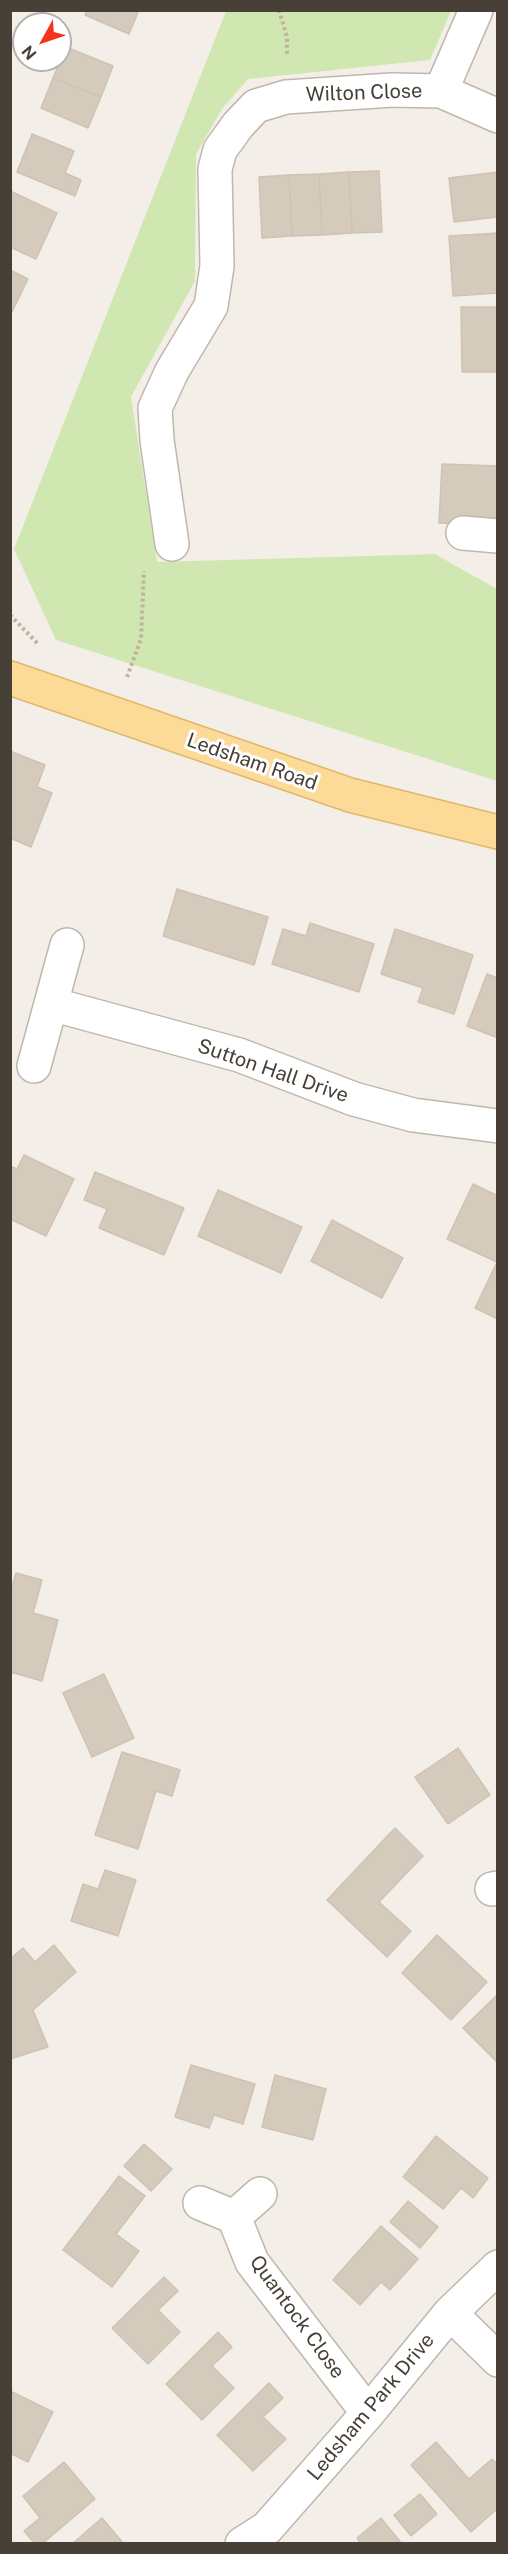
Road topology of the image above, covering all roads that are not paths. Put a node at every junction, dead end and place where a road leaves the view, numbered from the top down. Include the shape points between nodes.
1 (476, 10) edge
2 (441, 91) junction
3 (498, 116) edge
4 (463, 533) dead end
5 (498, 536) edge
6 (172, 544) road end
7 (10, 678) edge
8 (498, 832) edge
9 (67, 945) dead end
10 (51, 1004) junction
11 (34, 1066) dead end
12 (498, 1126) edge
13 (260, 2194) dead end
14 (200, 2203) dead end
15 (234, 2217) junction
16 (498, 2267) edge
17 (450, 2313) junction
18 (498, 2360) edge
19 (368, 2413) junction
20 (243, 2544) edge

1 - 2 street, Wilton Close
2 - 3 street, Wilton Close
2 - 6 street, Wilton Close via 286,97 256,106 220,150 215,169 217,266 212,306 172,371 155,408
4 - 5 street
7 - 8 main road, Ledsham Road via 350,795
9 - 10 street
10 - 11 street
10 - 12 street, Sutton Hall Drive via 239,1055 354,1099 413,1114
13 - 15 street
14 - 15 street
15 - 19 street, Quantock Close via 252,2262
16 - 17 street, Ledsham Park Drive
17 - 18 street
17 - 19 street, Ledsham Park Drive
19 - 20 street, Ledsham Park Drive via 267,2528

